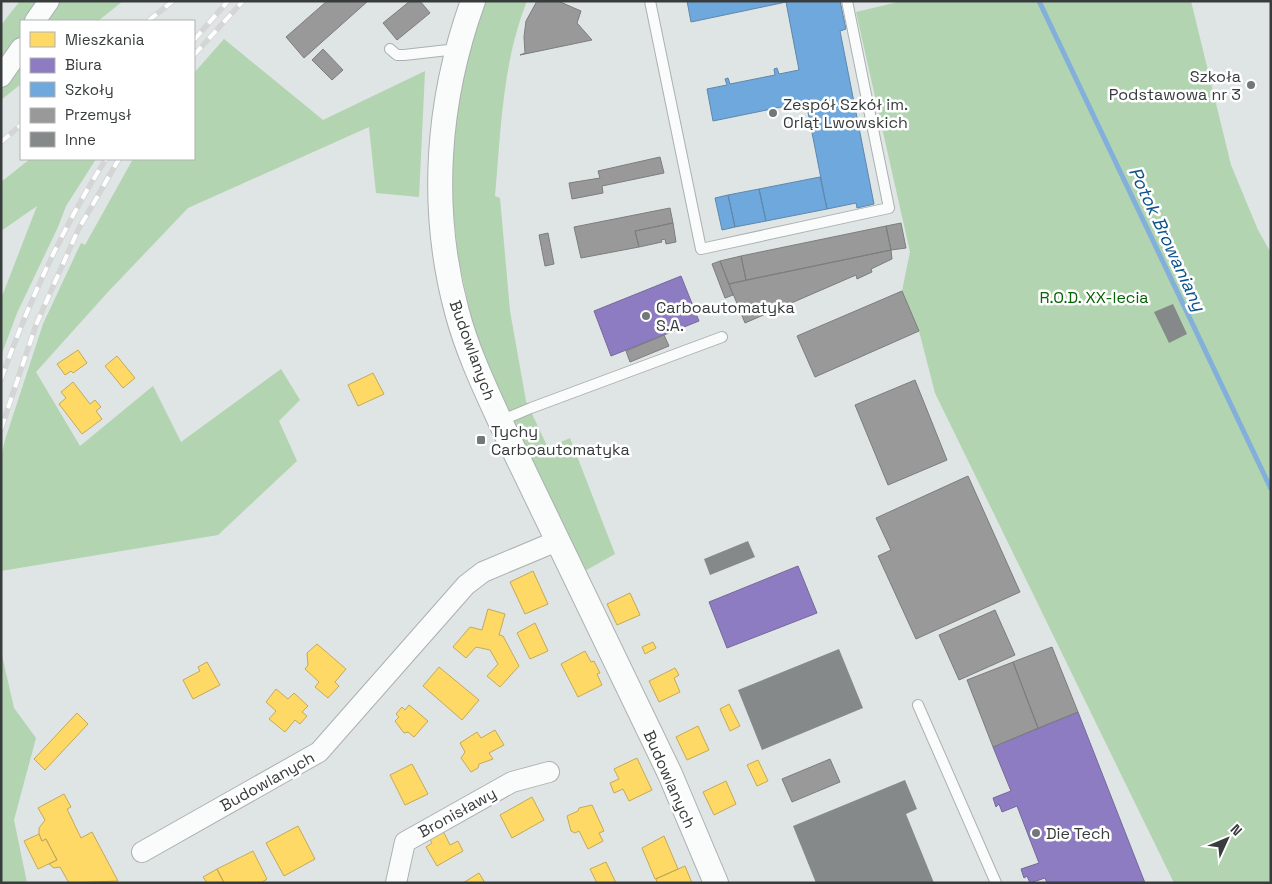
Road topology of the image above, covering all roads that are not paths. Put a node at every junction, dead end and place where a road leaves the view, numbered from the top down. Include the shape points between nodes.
1 (49, 1) edge
2 (473, 1) edge
3 (650, 1) edge
4 (847, 1) edge
5 (36, 20) edge
6 (20, 49) edge
7 (390, 49) dead end
8 (457, 49) junction
9 (1, 77) edge
10 (722, 337) dead end
11 (500, 421) junction
12 (557, 541) junction
13 (918, 705) dead end
14 (549, 772) dead end
15 (142, 852) dead end
16 (396, 883) edge
17 (716, 883) edge
18 (996, 883) edge

1 - 5 street
2 - 8 street, Budowlanych
3 - 4 lane via 701,249 889,208
6 - 9 street
7 - 8 lane via 397,55 404,55
8 - 11 street, Budowlanych via 444,111 440,162 444,251 457,312 474,363
10 - 11 lane
11 - 12 street, Budowlanych
12 - 15 street, Budowlanych via 483,572 466,585 319,752
12 - 17 street, Budowlanych via 670,774
13 - 18 lane
14 - 16 street, Bronisławy via 512,782 405,842

